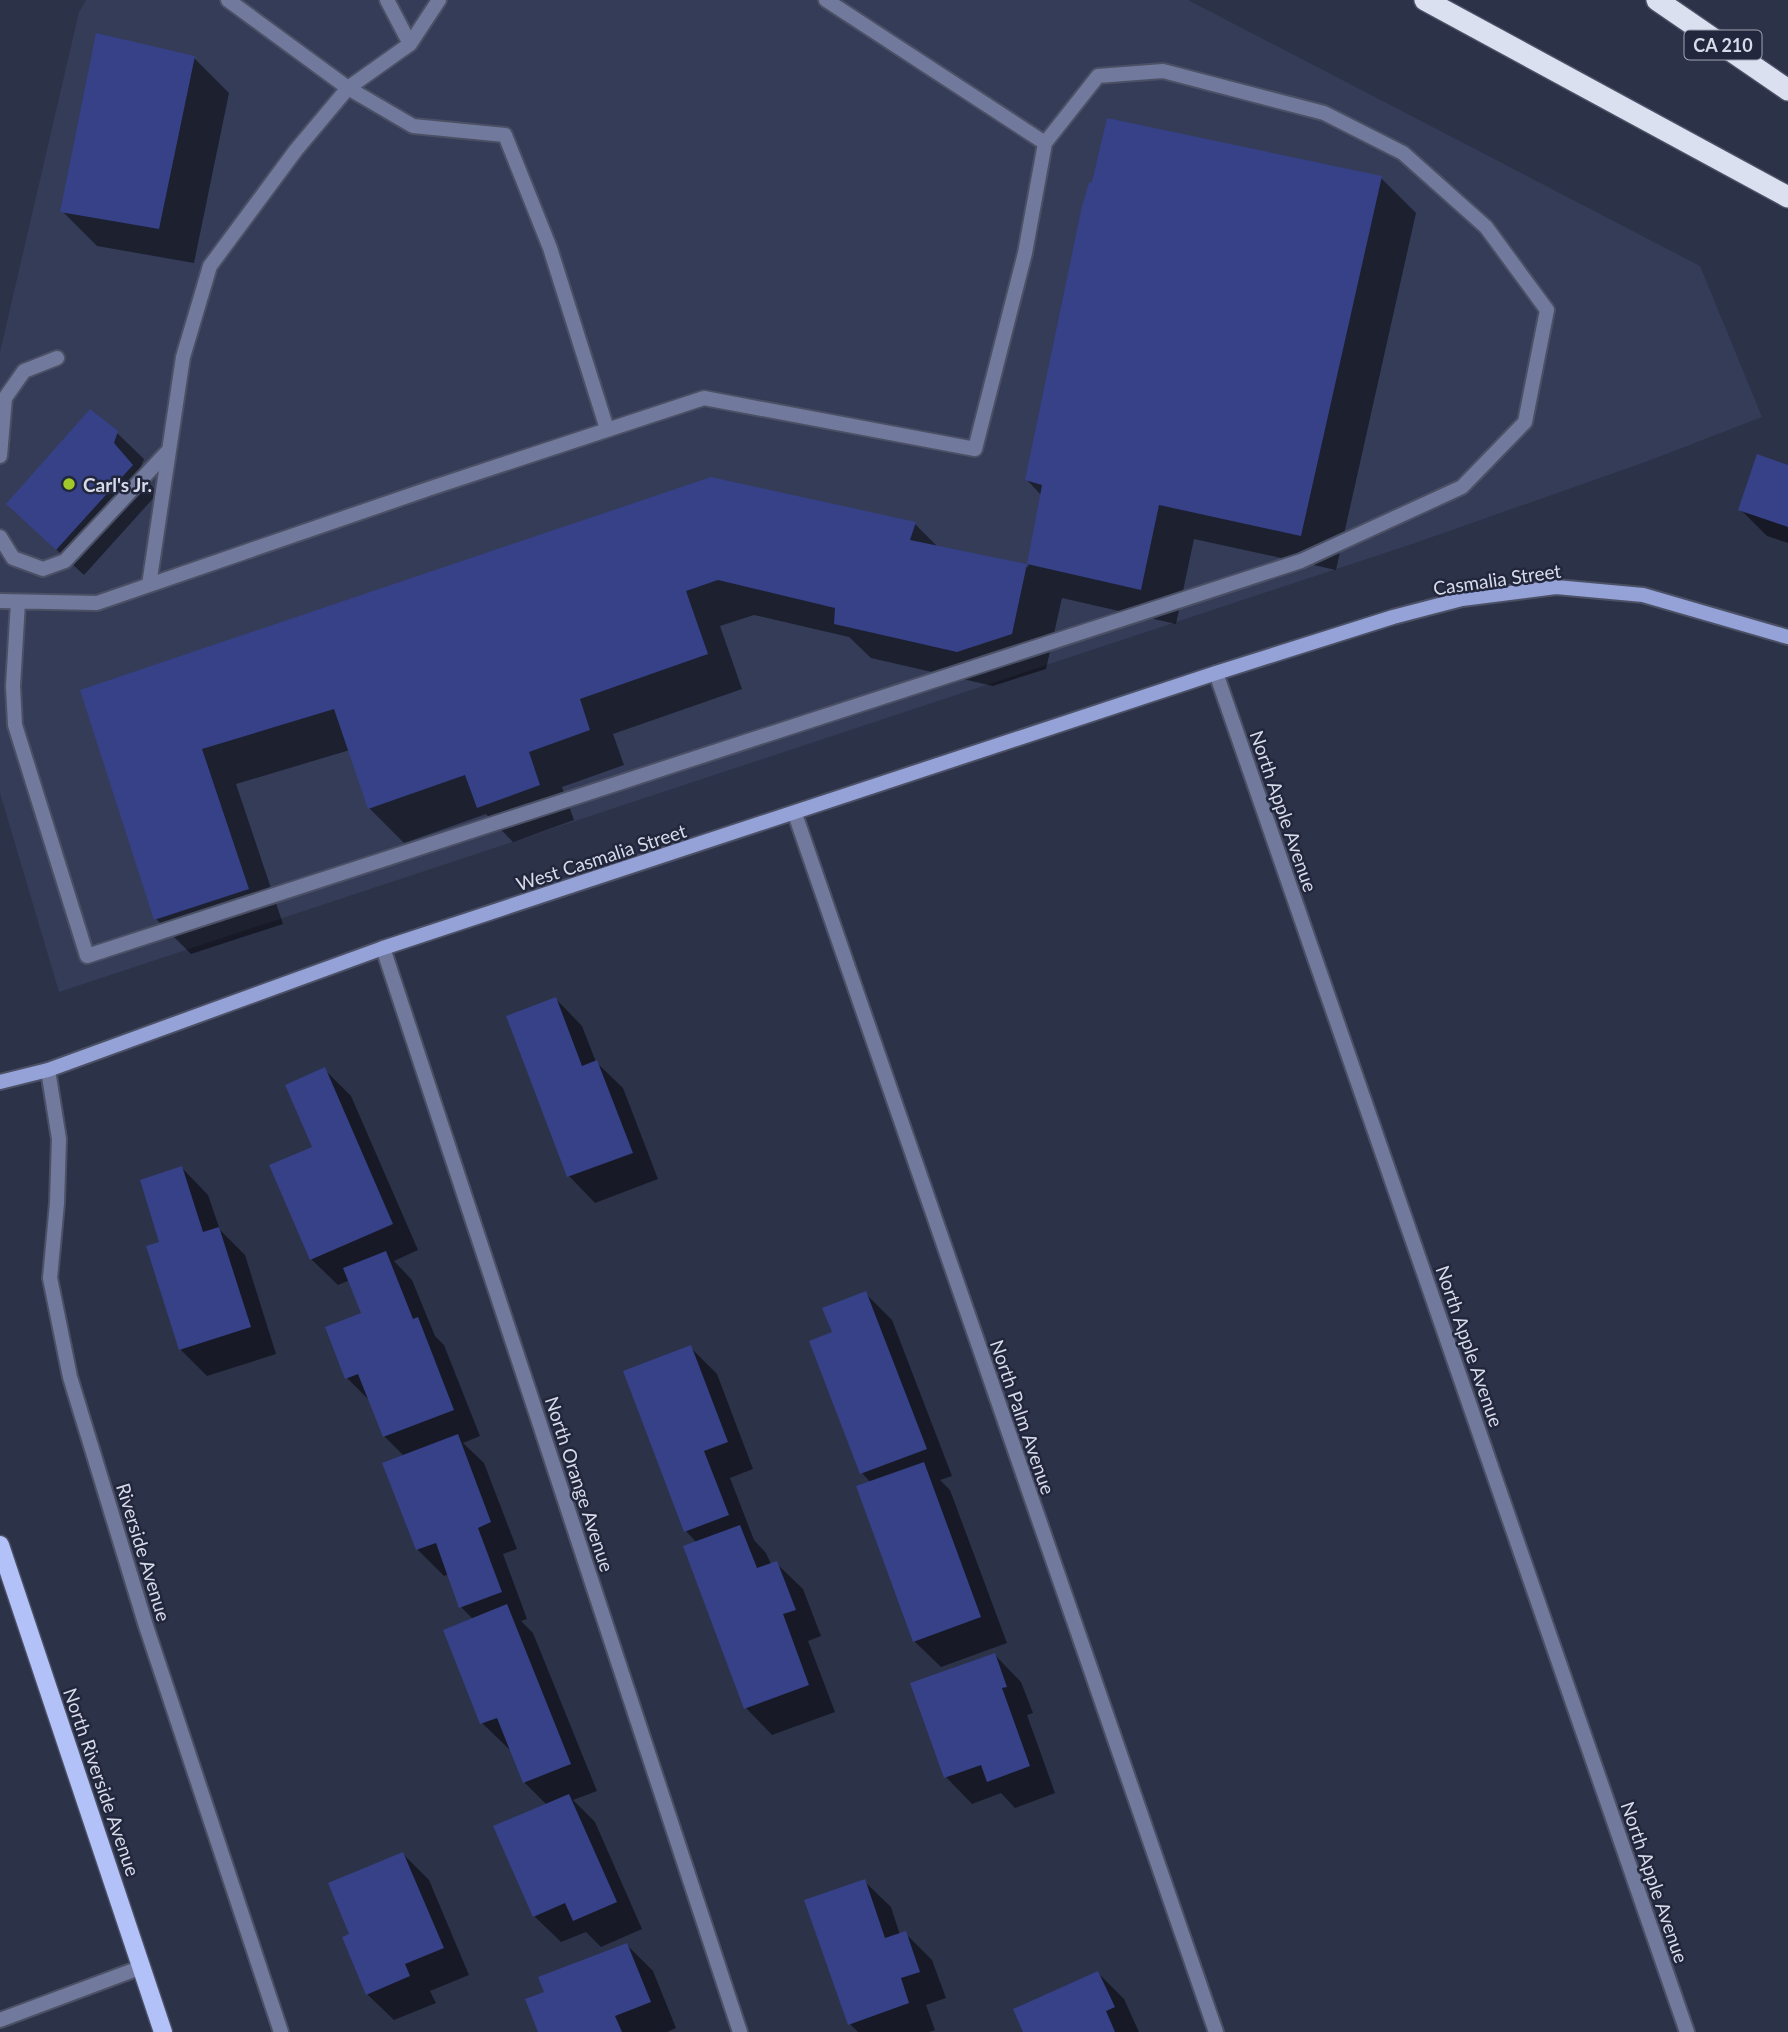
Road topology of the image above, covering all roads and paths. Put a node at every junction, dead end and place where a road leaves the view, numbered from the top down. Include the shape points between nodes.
1 (228, 0) edge
2 (387, 0) edge
3 (439, 0) edge
4 (826, 0) edge
5 (1425, 0) edge
6 (1657, 0) edge
7 (410, 44) junction
8 (348, 88) junction
9 (1788, 90) edge
10 (1045, 143) junction
11 (1788, 197) edge
12 (57, 358) dead end
13 (607, 429) junction
14 (169, 450) junction
15 (0, 456) edge
16 (0, 537) edge
17 (149, 585) junction
18 (0, 601) edge
19 (18, 602) junction
20 (1788, 637) edge
21 (1216, 673) junction
22 (795, 814) junction
23 (383, 948) junction
24 (48, 1070) junction
25 (0, 1082) edge
26 (0, 1545) edge
27 (142, 1968) junction
28 (0, 2020) edge
29 (163, 2032) edge
30 (281, 2032) edge
31 (740, 2032) edge
32 (1216, 2032) edge
33 (1687, 2032) edge

1 - 8 street
2 - 7 street
3 - 7 street
4 - 10 street
5 - 11 highway
6 - 9 highway, CA 210
7 - 8 street
8 - 13 street via 413,126 505,135 550,248
8 - 14 street via 210,267 183,357
10 - 13 street via 1025,253 975,449 704,398
10 - 19 street via 1098,76 1163,71 1324,113 1403,153 1486,227 1547,310 1525,422 1462,487 1301,561 87,956 15,724
12 - 15 street via 24,371 5,398
13 - 17 street
14 - 16 street via 65,561 43,569 13,558
14 - 17 street
17 - 19 street via 97,603
18 - 19 street
20 - 21 street, Casmalia Street via 1643,595 1556,587 1462,599
21 - 22 street, West Casmalia Street
21 - 33 street, North Apple Avenue
22 - 23 street, West Casmalia Street
22 - 32 street, North Palm Avenue
23 - 24 street, West Casmalia Street
23 - 31 street, North Orange Avenue
24 - 25 street, West Casmalia Street
24 - 30 street, Riverside Avenue via 59,1139 50,1278 70,1377 146,1626
26 - 27 main road, North Riverside Avenue
27 - 28 street
27 - 29 main road, North Riverside Avenue

